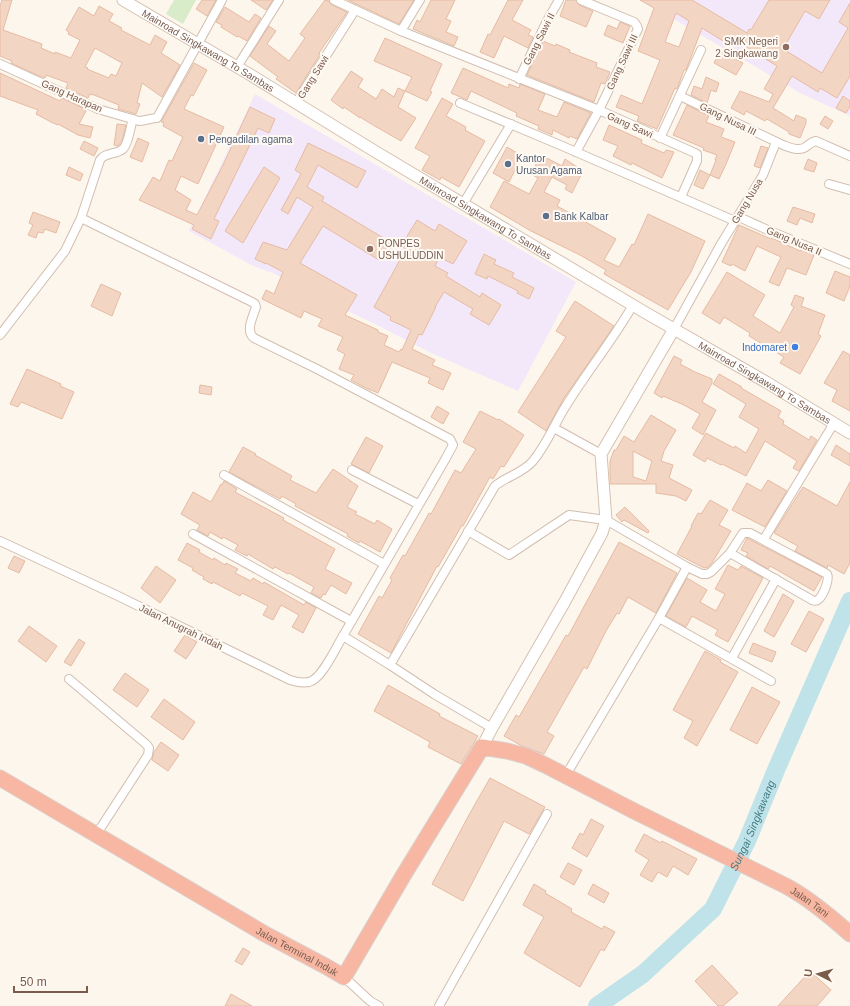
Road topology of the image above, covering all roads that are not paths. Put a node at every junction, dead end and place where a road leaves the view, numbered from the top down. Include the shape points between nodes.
1 (122, 0) edge
2 (222, 0) edge
3 (279, 0) edge
4 (334, 0) edge
5 (420, 0) edge
6 (559, 0) edge
7 (581, 0) edge
8 (355, 10) junction
9 (400, 31) junction
10 (198, 45) junction
11 (702, 50) dead end
12 (0, 64) edge
13 (237, 67) junction
14 (519, 78) junction
15 (680, 96) junction
16 (296, 103) junction
17 (460, 103) dead end
18 (599, 110) junction
19 (133, 119) junction
20 (511, 124) junction
21 (660, 138) junction
22 (776, 142) junction
23 (576, 152) junction
24 (850, 156) edge
25 (829, 184) dead end
26 (850, 190) edge
27 (681, 197) junction
28 (463, 204) junction
29 (81, 218) junction
30 (737, 219) junction
31 (850, 264) edge
32 (633, 304) junction
33 (674, 329) junction
34 (0, 335) edge
35 (834, 424) junction
36 (554, 428) junction
37 (850, 432) edge
38 (601, 454) junction
39 (352, 470) dead end
40 (224, 475) dead end
41 (418, 504) junction
42 (606, 520) junction
43 (468, 532) junction
44 (193, 534) dead end
45 (764, 539) junction
46 (0, 541) edge
47 (730, 553) junction
48 (384, 564) junction
49 (688, 567) junction
50 (776, 579) junction
51 (658, 618) junction
52 (351, 621) junction
53 (343, 636) junction
54 (732, 658) junction
55 (390, 665) junction
56 (68, 680) dead end
57 (771, 681) dead end
58 (492, 728) junction
59 (482, 747) junction
60 (566, 775) junction
61 (0, 778) edge
62 (547, 814) dead end
63 (96, 835) junction
64 (850, 934) edge
65 (344, 977) junction
66 (379, 1006) edge
67 (439, 1006) edge

1 - 10 street, Mainroad Singkawang To Sambas
2 - 10 street
3 - 13 street
4 - 8 street
5 - 9 street
6 - 14 street, Gang Sawi II
7 - 18 street, Gang Sawi III via 634,22 638,29
8 - 9 street
8 - 16 street, Gang Sawi
9 - 14 street, Gang Sawi
10 - 13 street, Mainroad Singkawang To Sambas
10 - 19 street, Gang Harapan via 157,118 144,121
11 - 15 street
12 - 19 street, Gang Harapan via 98,109
13 - 16 street, Mainroad Singkawang To Sambas
14 - 18 street, Gang Sawi
15 - 21 street
15 - 22 street, Gang Nusa III
16 - 28 street, Mainroad Singkawang To Sambas
17 - 20 street, Gang Nusa II
18 - 21 street, Gang Sawi
18 - 23 street
19 - 29 street via 123,149 105,155 100,160
20 - 23 street, Gang Nusa II
20 - 28 street
21 - 27 street, Gang Sawi via 697,154
22 - 24 street via 801,149 816,141
22 - 30 street, Gang Nusa via 763,175
23 - 27 street, Gang Nusa II
25 - 26 street
27 - 30 street, Gang Nusa II
28 - 32 street, Mainroad Singkawang To Sambas
29 - 34 street via 66,251
29 - 41 street, Jalan Anugrah Indah via 252,302 256,307 249,331 254,338 447,437 453,443 451,448
30 - 31 street, Gang Nusa II
30 - 33 street, Gang Nusa
32 - 33 street, Mainroad Singkawang To Sambas
32 - 36 street via 568,402
33 - 35 street, Mainroad Singkawang To Sambas
33 - 38 street
35 - 37 street, Mainroad Singkawang To Sambas
35 - 45 street
36 - 38 street
36 - 43 street via 533,461 522,471 495,486
38 - 42 street
39 - 41 street
40 - 48 street
41 - 48 street, Jalan Anugrah Indah
42 - 43 street via 569,515 509,555
42 - 49 street
42 - 58 street, Jalan Terminal Induk via 588,560
43 - 55 street
44 - 52 street
45 - 47 street via 743,533
45 - 50 street via 829,577 816,601
46 - 53 street, Jalan Anugrah Indah via 297,682 309,682 317,677
47 - 49 street via 707,574
47 - 50 street
48 - 52 street, Jalan Anugrah Indah
49 - 51 street
50 - 54 street
51 - 54 street
51 - 60 street
52 - 53 street, Jalan Anugrah Indah
53 - 55 street
54 - 57 street
55 - 58 street
56 - 63 street via 149,748 148,755
58 - 59 street, Jalan Terminal Induk
59 - 60 highway, Jalan Tani via 526,756
59 - 65 highway, Jalan Terminal Induk
60 - 64 highway, Jalan Tani via 806,897
61 - 63 highway, Jalan Terminal Induk
62 - 67 street
63 - 65 highway, Jalan Terminal Induk
65 - 66 street

